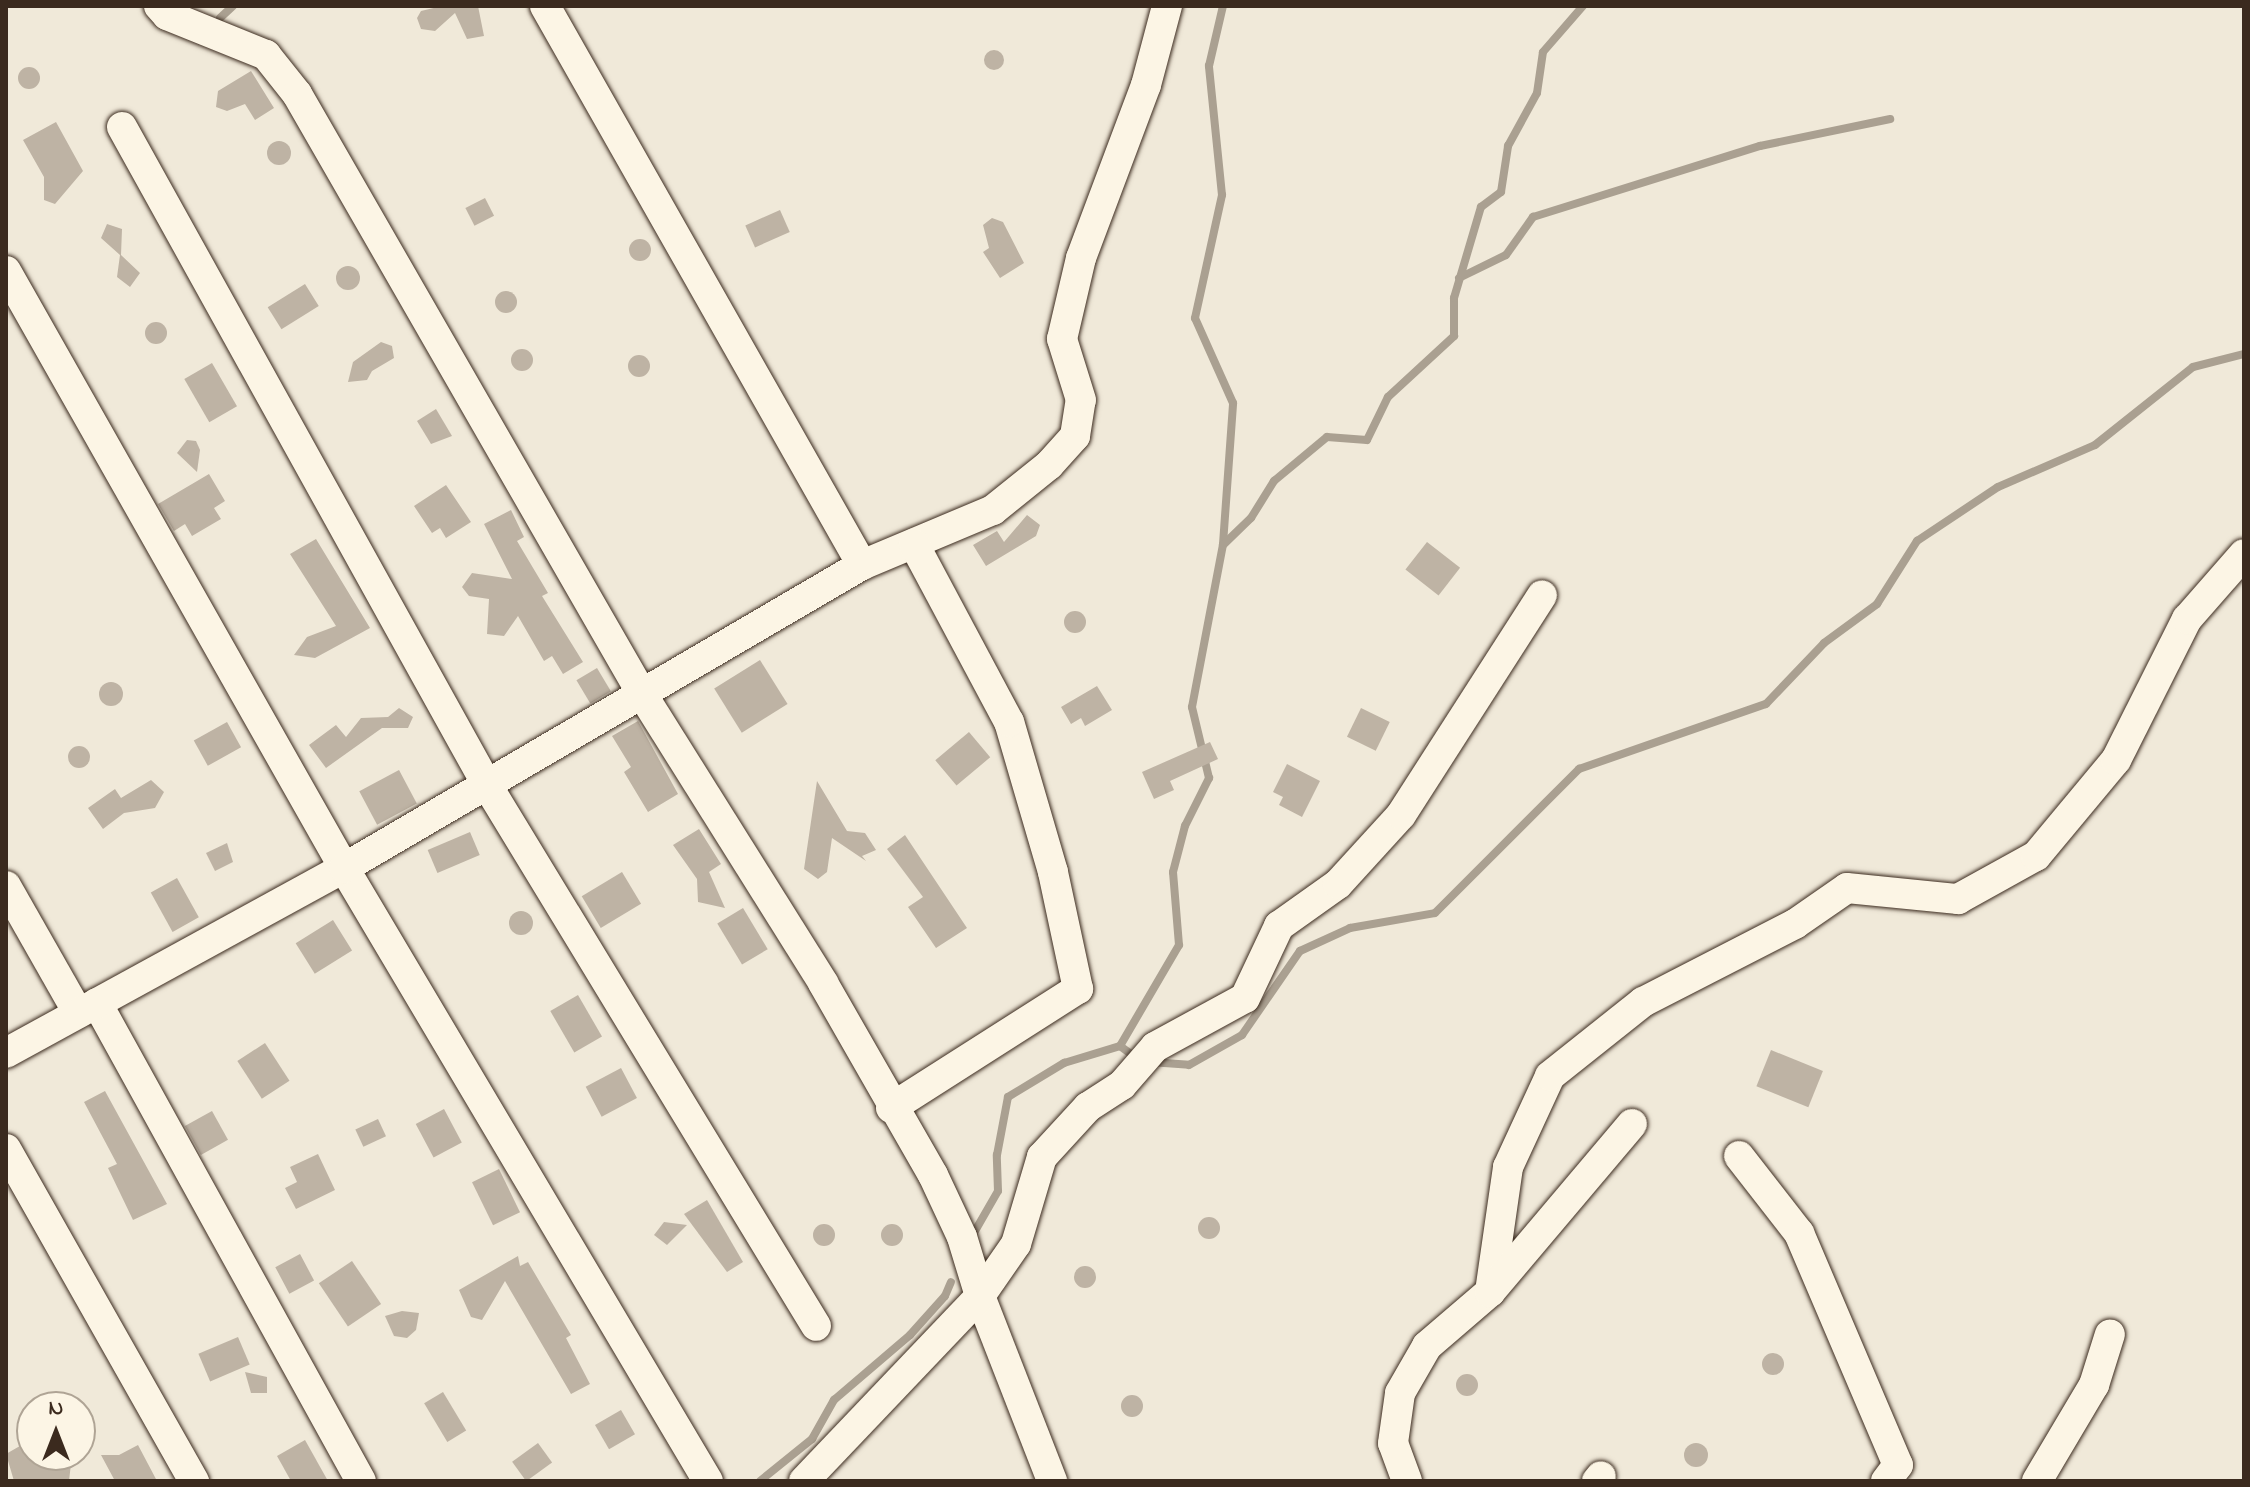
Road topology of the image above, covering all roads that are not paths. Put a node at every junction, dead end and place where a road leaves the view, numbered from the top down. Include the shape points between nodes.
1 (159, 6) edge
2 (545, 6) edge
3 (1167, 6) edge
4 (122, 127) dead end
5 (6, 271) edge
6 (914, 544) junction
7 (2244, 554) edge
8 (862, 565) junction
9 (1542, 595) dead end
10 (642, 694) junction
11 (487, 785) junction
12 (344, 868) junction
13 (6, 886) edge
14 (87, 1008) junction
15 (6, 1053) edge
16 (891, 1108) junction
17 (1632, 1124) dead end
18 (6, 1149) edge
19 (1739, 1156) dead end
20 (1490, 1292) junction
21 (980, 1296) junction
22 (816, 1326) dead end
23 (2110, 1334) dead end
24 (194, 1481) edge
25 (361, 1481) edge
26 (708, 1481) edge
27 (804, 1481) edge
28 (1052, 1481) edge
29 (1407, 1481) edge
30 (1886, 1481) edge
31 (2037, 1481) edge

1 - 10 street via 167,15 266,55 297,94
2 - 8 street
3 - 6 street via 1146,85 1081,258 1062,339 1081,400 1075,436 993,510
4 - 11 street
5 - 12 street
6 - 8 street
6 - 16 street via 1009,722 1053,872 1078,989
7 - 20 street via 2187,619 2116,760 2036,856 1958,899 1847,888 1795,924 1643,1002 1550,1076 1508,1167
8 - 10 street
9 - 21 street via 1401,815 1338,884 1279,926 1245,998 1155,1047 1122,1085 1088,1107 1042,1157 1016,1244
10 - 11 street
10 - 16 street via 823,983
11 - 12 street
11 - 22 street
12 - 14 street
12 - 26 street
13 - 14 street
14 - 15 street
14 - 25 street
16 - 21 street via 956,1224
17 - 20 street
18 - 24 street
19 - 30 street via 1799,1233 1898,1465
20 - 29 street via 1427,1346 1400,1393 1393,1443
21 - 27 street
21 - 28 street
23 - 31 street via 2094,1385

